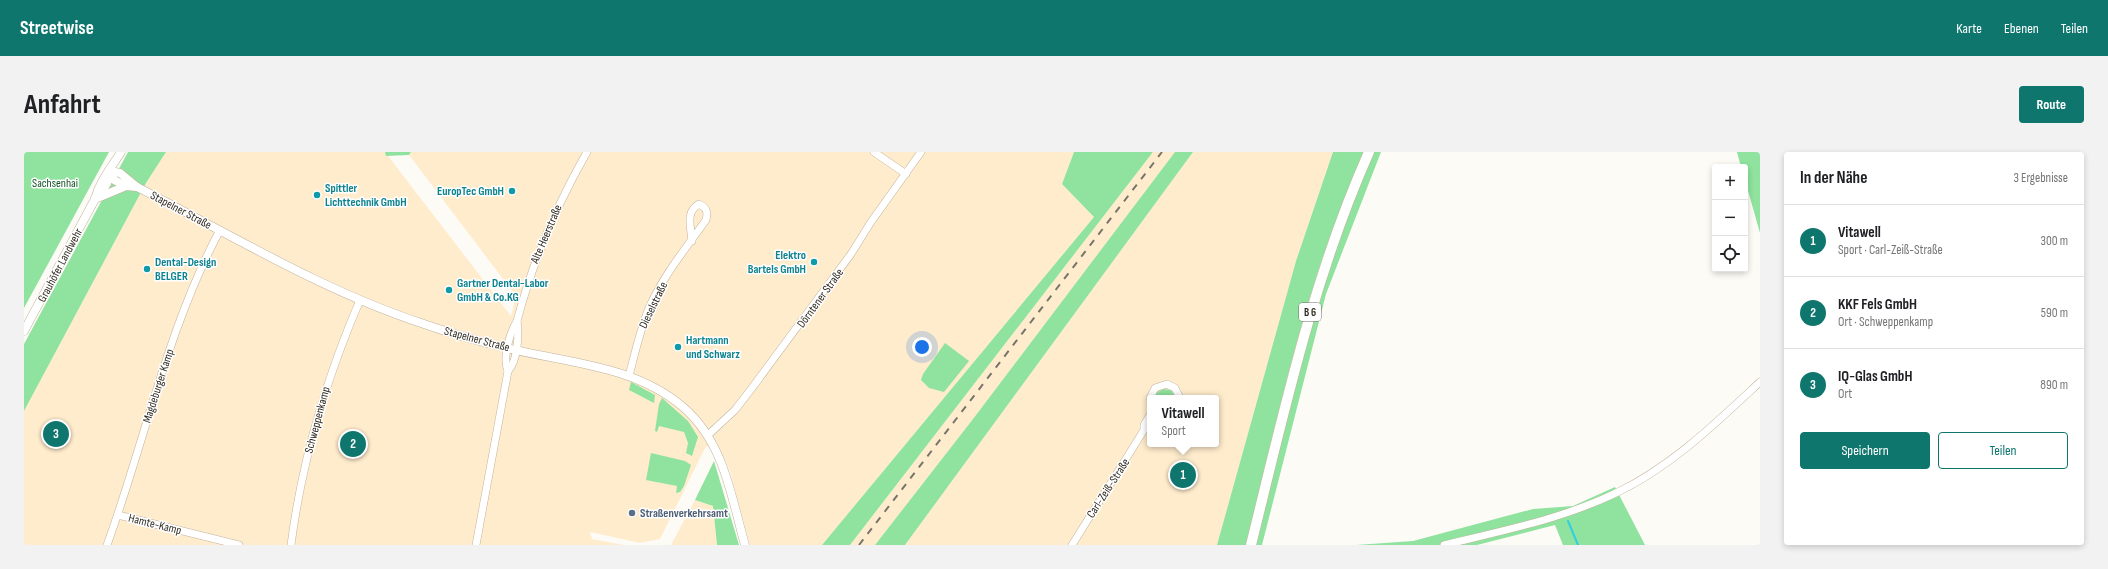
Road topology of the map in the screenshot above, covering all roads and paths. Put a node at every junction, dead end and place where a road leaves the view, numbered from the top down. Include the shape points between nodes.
1 (121, 152) edge
2 (587, 152) edge
3 (874, 152) edge
4 (921, 152) edge
5 (1369, 152) edge
6 (110, 171) junction
7 (906, 174) junction
8 (126, 186) junction
9 (137, 187) junction
10 (95, 199) junction
11 (220, 230) junction
12 (692, 241) dead end
13 (360, 300) junction
14 (24, 331) edge
15 (512, 349) junction
16 (629, 376) junction
17 (1760, 382) edge
18 (1152, 395) edge
19 (1178, 395) edge
20 (1147, 420) edge
21 (1147, 429) edge
22 (708, 435) junction
23 (118, 515) junction
24 (107, 545) edge
25 (239, 545) edge
26 (291, 545) edge
27 (476, 545) edge
28 (745, 545) edge
29 (1072, 545) edge
30 (1251, 545) edge
31 (1444, 545) edge

1 - 6 street, Grauhöfer Landwehr
2 - 15 street, Alte Heerstraße via 547,229 527,282
3 - 7 street
4 - 7 street, Dörntener Straße
5 - 30 main road, B 6 via 1336,231 1321,275
6 - 8 street via 114,180
6 - 9 street, Stapelner Straße via 120,173
6 - 10 street, Grauhöfer Landwehr via 104,176
7 - 22 street, Dörntener Straße via 870,222 852,254 748,394
8 - 9 street, Stapelner Straße
8 - 10 street
9 - 11 street, Stapelner Straße
10 - 14 street, Grauhöfer Landwehr
11 - 13 street, Stapelner Straße
11 - 23 street, Magdeburger Kamp via 189,297
12 - 16 street, Dieselstraße via 666,277 650,306 640,332
13 - 15 street, Stapelner Straße via 420,323
13 - 26 street, Schweppenkamp via 338,351 312,436
15 - 16 street, Stapelner Straße
15 - 27 street, Alte Heerstraße via 512,367 508,371
16 - 22 street, Stapelner Straße via 673,399
17 - 31 street via 1678,455 1616,493 1549,518
18 - 19 street via 1155,388 1167,384 1175,388
20 - 21 street, Carl-Zeiß-Straße via 1144,425
21 - 29 street, Carl-Zeiß-Straße
22 - 28 street, Stapelner Straße via 722,462
23 - 24 street, Magdeburger Kamp
23 - 25 street, Hamte-Kamp

